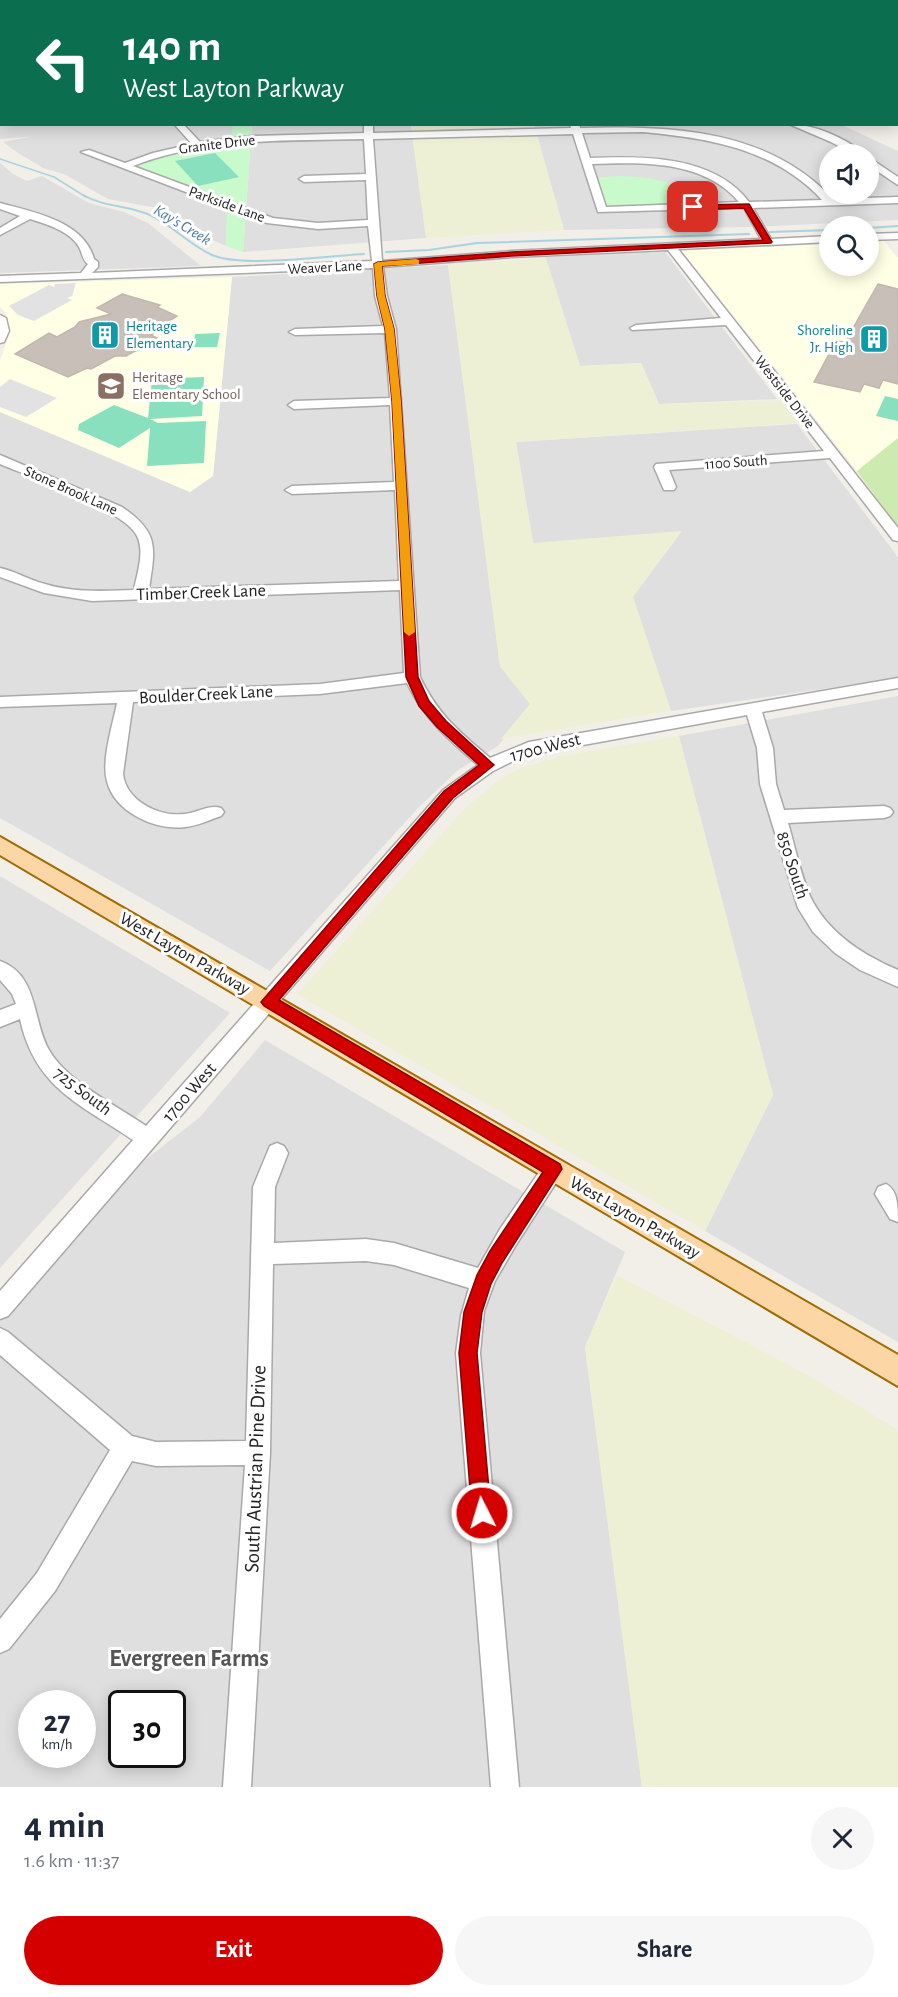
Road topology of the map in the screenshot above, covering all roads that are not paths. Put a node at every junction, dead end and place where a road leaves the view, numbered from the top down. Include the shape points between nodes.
1 (180, 126) edge
2 (798, 126) edge
3 (575, 127) edge
4 (369, 130) edge
5 (841, 144) edge
6 (198, 145) junction
7 (86, 152) dead end
8 (587, 161) junction
9 (126, 166) junction
10 (879, 168) edge
11 (372, 177) junction
12 (304, 179) dead end
13 (898, 182) edge
14 (819, 191) edge
15 (898, 200) edge
16 (879, 201) edge
17 (819, 203) edge
18 (0, 206) edge
19 (747, 206) junction
20 (27, 216) junction
21 (374, 223) junction
22 (0, 231) edge
23 (898, 236) edge
24 (879, 237) edge
25 (819, 240) edge
26 (768, 242) junction
27 (671, 246) junction
28 (378, 264) junction
29 (88, 269) junction
30 (0, 279) edge
31 (0, 318) edge
32 (730, 321) junction
33 (636, 328) dead end
34 (390, 329) junction
35 (295, 332) dead end
36 (0, 340) edge
37 (396, 401) junction
38 (294, 405) dead end
39 (833, 454) junction
40 (0, 459) edge
41 (400, 486) junction
42 (669, 487) dead end
43 (292, 490) dead end
44 (898, 537) edge
45 (0, 572) edge
46 (407, 585) junction
47 (141, 594) junction
48 (412, 677) junction
49 (898, 683) edge
50 (126, 698) junction
51 (0, 702) edge
52 (752, 707) junction
53 (488, 765) junction
54 (215, 812) dead end
55 (884, 812) dead end
56 (778, 817) junction
57 (0, 844) edge
58 (0, 969) edge
59 (898, 979) edge
60 (269, 1002) junction
61 (27, 1008) junction
62 (0, 1019) edge
63 (148, 1139) junction
64 (277, 1153) dead end
65 (554, 1169) junction
66 (886, 1194) dead end
67 (898, 1212) edge
68 (261, 1254) junction
69 (483, 1281) junction
70 (0, 1308) edge
71 (0, 1340) edge
72 (898, 1371) edge
73 (126, 1447) junction
74 (258, 1453) junction
75 (0, 1640) edge
76 (237, 1787) edge
77 (505, 1787) edge

1 - 6 street
2 - 5 street
3 - 4 street, Granite Drive
3 - 8 street
3 - 14 street, Granite Drive via 671,131 733,143 788,165
4 - 6 street, Granite Drive
4 - 11 street
6 - 9 street, Granite Drive
7 - 9 street, Parkside Lane
8 - 19 street via 642,160 686,167 730,187
8 - 19 street via 602,210
9 - 21 street, Parkside Lane via 271,221 318,226
10 - 13 street
11 - 12 street
11 - 21 street
15 - 16 street
17 - 19 street
18 - 20 street
19 - 26 street
20 - 22 street
20 - 29 street via 75,234 89,251
21 - 28 street
23 - 24 street
25 - 26 street, Weaver Lane
26 - 27 street, Weaver Lane
27 - 28 street, Weaver Lane
27 - 32 street, Westside Drive
28 - 29 street, Weaver Lane
28 - 34 street
29 - 30 street, Weaver Lane
31 - 36 street
32 - 33 street
32 - 39 street, Westside Drive
34 - 35 street
34 - 37 street
37 - 38 street
37 - 41 street
39 - 42 street, 1100 South via 661,467
39 - 44 street, Westside Drive
40 - 47 street, Stone Brook Lane via 134,520 146,535 148,548
41 - 43 street
41 - 46 street
45 - 47 street, Timber Creek Lane via 63,595
46 - 47 street, Timber Creek Lane
46 - 48 street
48 - 50 street, Boulder Creek Lane via 320,689
48 - 53 street via 424,703 441,724
49 - 52 street, 1700 West
50 - 51 street, Boulder Creek Lane
50 - 54 street via 114,769 122,793 136,808 156,818 183,821
52 - 53 street, 1700 West via 555,742
52 - 56 street, 850 South via 765,748 768,784
53 - 60 street, 1700 West via 449,795
55 - 56 street
56 - 59 street, 850 South via 811,915 842,948
57 - 60 main road, West Layton Parkway
58 - 61 street, 725 South via 22,990
60 - 63 street, 1700 West
60 - 65 main road, West Layton Parkway
61 - 62 street
61 - 63 street, 725 South via 46,1064
63 - 70 street, 1700 West
64 - 68 street, South Austrian Pine Drive via 264,1187
65 - 69 street
65 - 72 main road, West Layton Parkway
66 - 67 street
68 - 69 street via 366,1250 394,1254
68 - 74 street, South Austrian Pine Drive
69 - 77 street via 473,1312 468,1353
71 - 73 street
73 - 74 street via 156,1454
73 - 75 street via 46,1582
74 - 76 street, South Austrian Pine Drive

